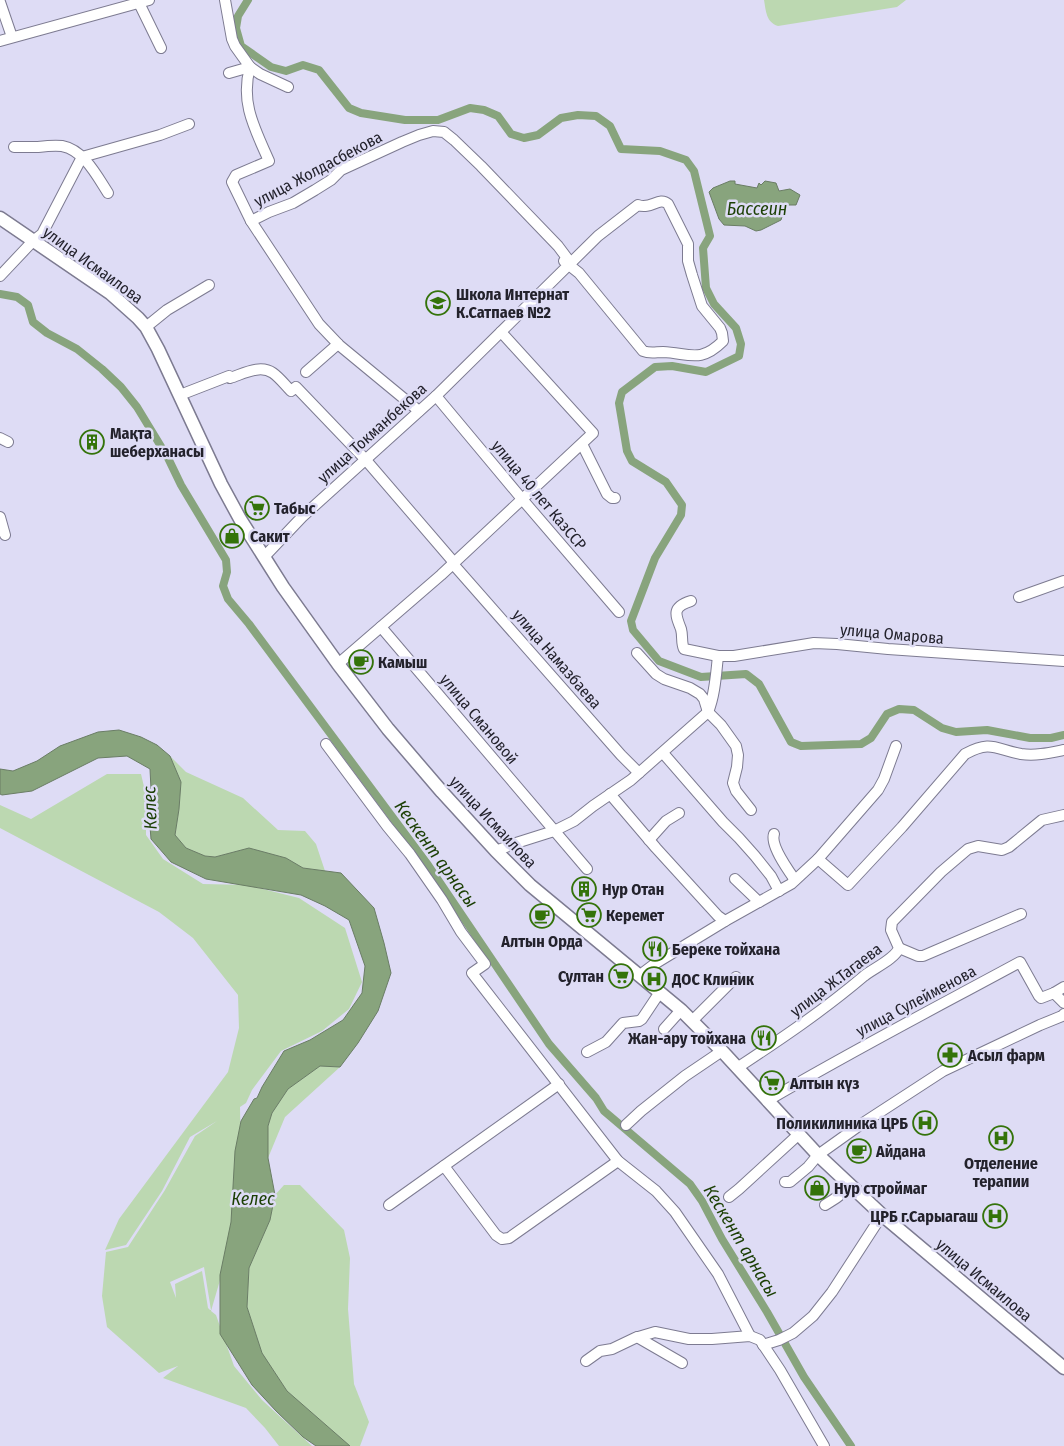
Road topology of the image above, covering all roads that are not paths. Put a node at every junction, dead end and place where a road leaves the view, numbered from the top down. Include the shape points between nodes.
1 (225, 0) edge
2 (144, 1) edge
3 (0, 2) edge
4 (12, 37) junction
5 (0, 41) edge
6 (161, 48) dead end
7 (250, 67) junction
8 (229, 73) dead end
9 (288, 87) dead end
10 (190, 124) dead end
11 (426, 133) joint
12 (14, 147) dead end
13 (82, 157) junction
14 (108, 193) dead end
15 (0, 218) edge
16 (251, 222) junction
17 (33, 241) junction
18 (566, 263) junction
19 (0, 276) edge
20 (209, 285) dead end
21 (146, 327) junction
22 (501, 332) junction
23 (338, 344) junction
24 (306, 372) dead end
25 (180, 395) junction
26 (436, 396) junction
27 (419, 411) junction
28 (582, 444) junction
29 (365, 459) junction
30 (615, 498) dead end
31 (522, 499) junction
32 (0, 517) edge
33 (5, 535) dead end
34 (264, 557) junction
35 (453, 564) junction
36 (1064, 582) edge
37 (1019, 597) dead end
38 (691, 602) dead end
39 (619, 612) dead end
40 (381, 627) junction
41 (637, 653) dead end
42 (718, 656) junction
43 (1064, 662) edge
44 (338, 664) junction
45 (708, 712) junction
46 (326, 744) dead end
47 (896, 746) dead end
48 (1064, 750) edge
49 (662, 753) junction
50 (639, 773) junction
51 (610, 794) junction
52 (751, 810) dead end
53 (679, 813) dead end
54 (1064, 815) edge
55 (554, 831) junction
56 (774, 834) dead end
57 (649, 840) junction
58 (496, 851) junction
59 (818, 858) junction
60 (586, 869) dead end
61 (735, 879) dead end
62 (795, 880) junction
63 (779, 891) junction
64 (759, 902) junction
65 (1021, 914) dead end
66 (725, 921) junction
67 (899, 948) junction
68 (640, 975) junction
69 (736, 977) dead end
70 (1064, 986) edge
71 (660, 992) junction
72 (1054, 993) junction
73 (1064, 1003) edge
74 (681, 1010) junction
75 (1063, 1016) edge
76 (692, 1021) junction
77 (664, 1029) dead end
78 (722, 1051) junction
79 (587, 1052) dead end
80 (737, 1068) junction
81 (559, 1084) junction
82 (767, 1101) junction
83 (626, 1125) dead end
84 (798, 1135) junction
85 (818, 1156) junction
86 (618, 1161) junction
87 (444, 1166) junction
88 (785, 1182) dead end
89 (850, 1185) junction
90 (729, 1196) dead end
91 (389, 1205) dead end
92 (825, 1205) dead end
93 (882, 1215) junction
94 (750, 1336) junction
95 (637, 1337) junction
96 (763, 1345) junction
97 (586, 1361) dead end
98 (682, 1363) dead end
99 (1064, 1368) edge
100 (824, 1446) edge

1 - 7 street via 232,39
2 - 4 street
2 - 6 street
3 - 4 street
4 - 5 street
7 - 8 street
7 - 9 street
7 - 16 street, улица Жолдасбекова via 246,80 248,110 268,161 236,175 232,182
10 - 13 street
11 - 16 street, улица Жолдасбекова via 341,170 331,180 293,203
11 - 18 street, улица Токманбекова via 444,132 454,140 558,246 567,258
12 - 13 street via 62,146
13 - 14 street
13 - 17 street via 42,234
15 - 17 main road, улица Исмаилова
16 - 23 street, улица Жолдасбекова via 318,324
17 - 19 street
17 - 21 main road, улица Исмаилова via 110,293
18 - 18 street, улица Токманбекова via 638,205 645,207 664,201 688,244 688,262 702,306 720,328 723,341 701,355 647,353 579,273
18 - 22 street, улица Токманбекова
20 - 21 street
21 - 25 main road, улица Исмаилова
22 - 26 street, улица Токманбекова
22 - 28 street via 593,433
23 - 24 street
23 - 27 street, улица Жолдасбекова
25 - 29 street, улица Намазбаева via 255,369 273,373 291,391 296,387
25 - 34 main road, улица Исмаилова via 221,484
26 - 27 street, улица Токманбекова
26 - 31 street, улица 40 лет КазССР
27 - 29 street, улица Токманбекова
28 - 30 street via 607,494
28 - 31 street
29 - 34 street, улица Токманбекова
29 - 35 street, улица Намазбаева
31 - 35 street
31 - 39 street, улица 40 лет КазССР
32 - 33 street
34 - 44 main road, улица Исмаилова
35 - 40 street
35 - 50 street, улица Намазбаева
36 - 37 street
38 - 42 street, улица Омарова via 681,605 676,614 684,649
40 - 44 street
40 - 55 street, улица Смановой
41 - 45 street via 656,674 700,694
42 - 43 street, улица Омарова via 814,643
42 - 45 street
44 - 58 main road, улица Исмаилова via 388,729
45 - 49 street
45 - 52 street via 736,746 734,783 736,791
46 - 81 street via 410,854 485,964 472,972
47 - 59 street via 878,790
48 - 59 street via 1040,755 990,746 974,749 964,754 848,884
49 - 50 street
49 - 63 street via 755,856
50 - 51 street
51 - 55 street
51 - 57 street
53 - 57 street
54 - 67 street, улица Ж.Тагаева via 1042,820 1002,850 978,846 968,849 892,922 891,930
55 - 58 street
55 - 60 street, улица Смановой
56 - 62 street via 775,847
57 - 66 street
58 - 68 main road, улица Исмаилова via 530,885
59 - 62 street
61 - 64 street
62 - 63 street
63 - 64 street
64 - 66 street
65 - 67 street via 928,955 918,956
66 - 68 street
67 - 80 street, улица Ж.Тагаева via 896,954 810,1019
68 - 71 main road, улица Исмаилова
69 - 76 street
70 - 72 street
71 - 74 main road, улица Исмаилова
71 - 79 street via 642,1019 624,1023 606,1042
72 - 73 street
72 - 82 street, улица Сулейменова via 1041,998 1020,962
74 - 76 main road, улица Исмаилова
74 - 77 street
75 - 85 street via 1023,1038 943,1071
76 - 78 main road, улица Исмаилова
78 - 80 main road, улица Исмаилова
78 - 83 street via 685,1076
80 - 82 main road, улица Исмаилова
81 - 86 street
81 - 87 street
82 - 84 main road, улица Исмаилова
84 - 85 main road, улица Исмаилова
84 - 90 street
85 - 88 street via 790,1182
85 - 89 main road, улица Исмаилова
86 - 87 street via 504,1239 496,1235
86 - 94 street via 656,1191 675,1212 718,1274
87 - 91 street
89 - 92 street
89 - 93 main road, улица Исмаилова
93 - 96 street via 813,1316 792,1334
93 - 99 main road, улица Исмаилова
94 - 95 street via 688,1339 655,1332
94 - 96 street
95 - 97 street
95 - 98 street
96 - 100 street

